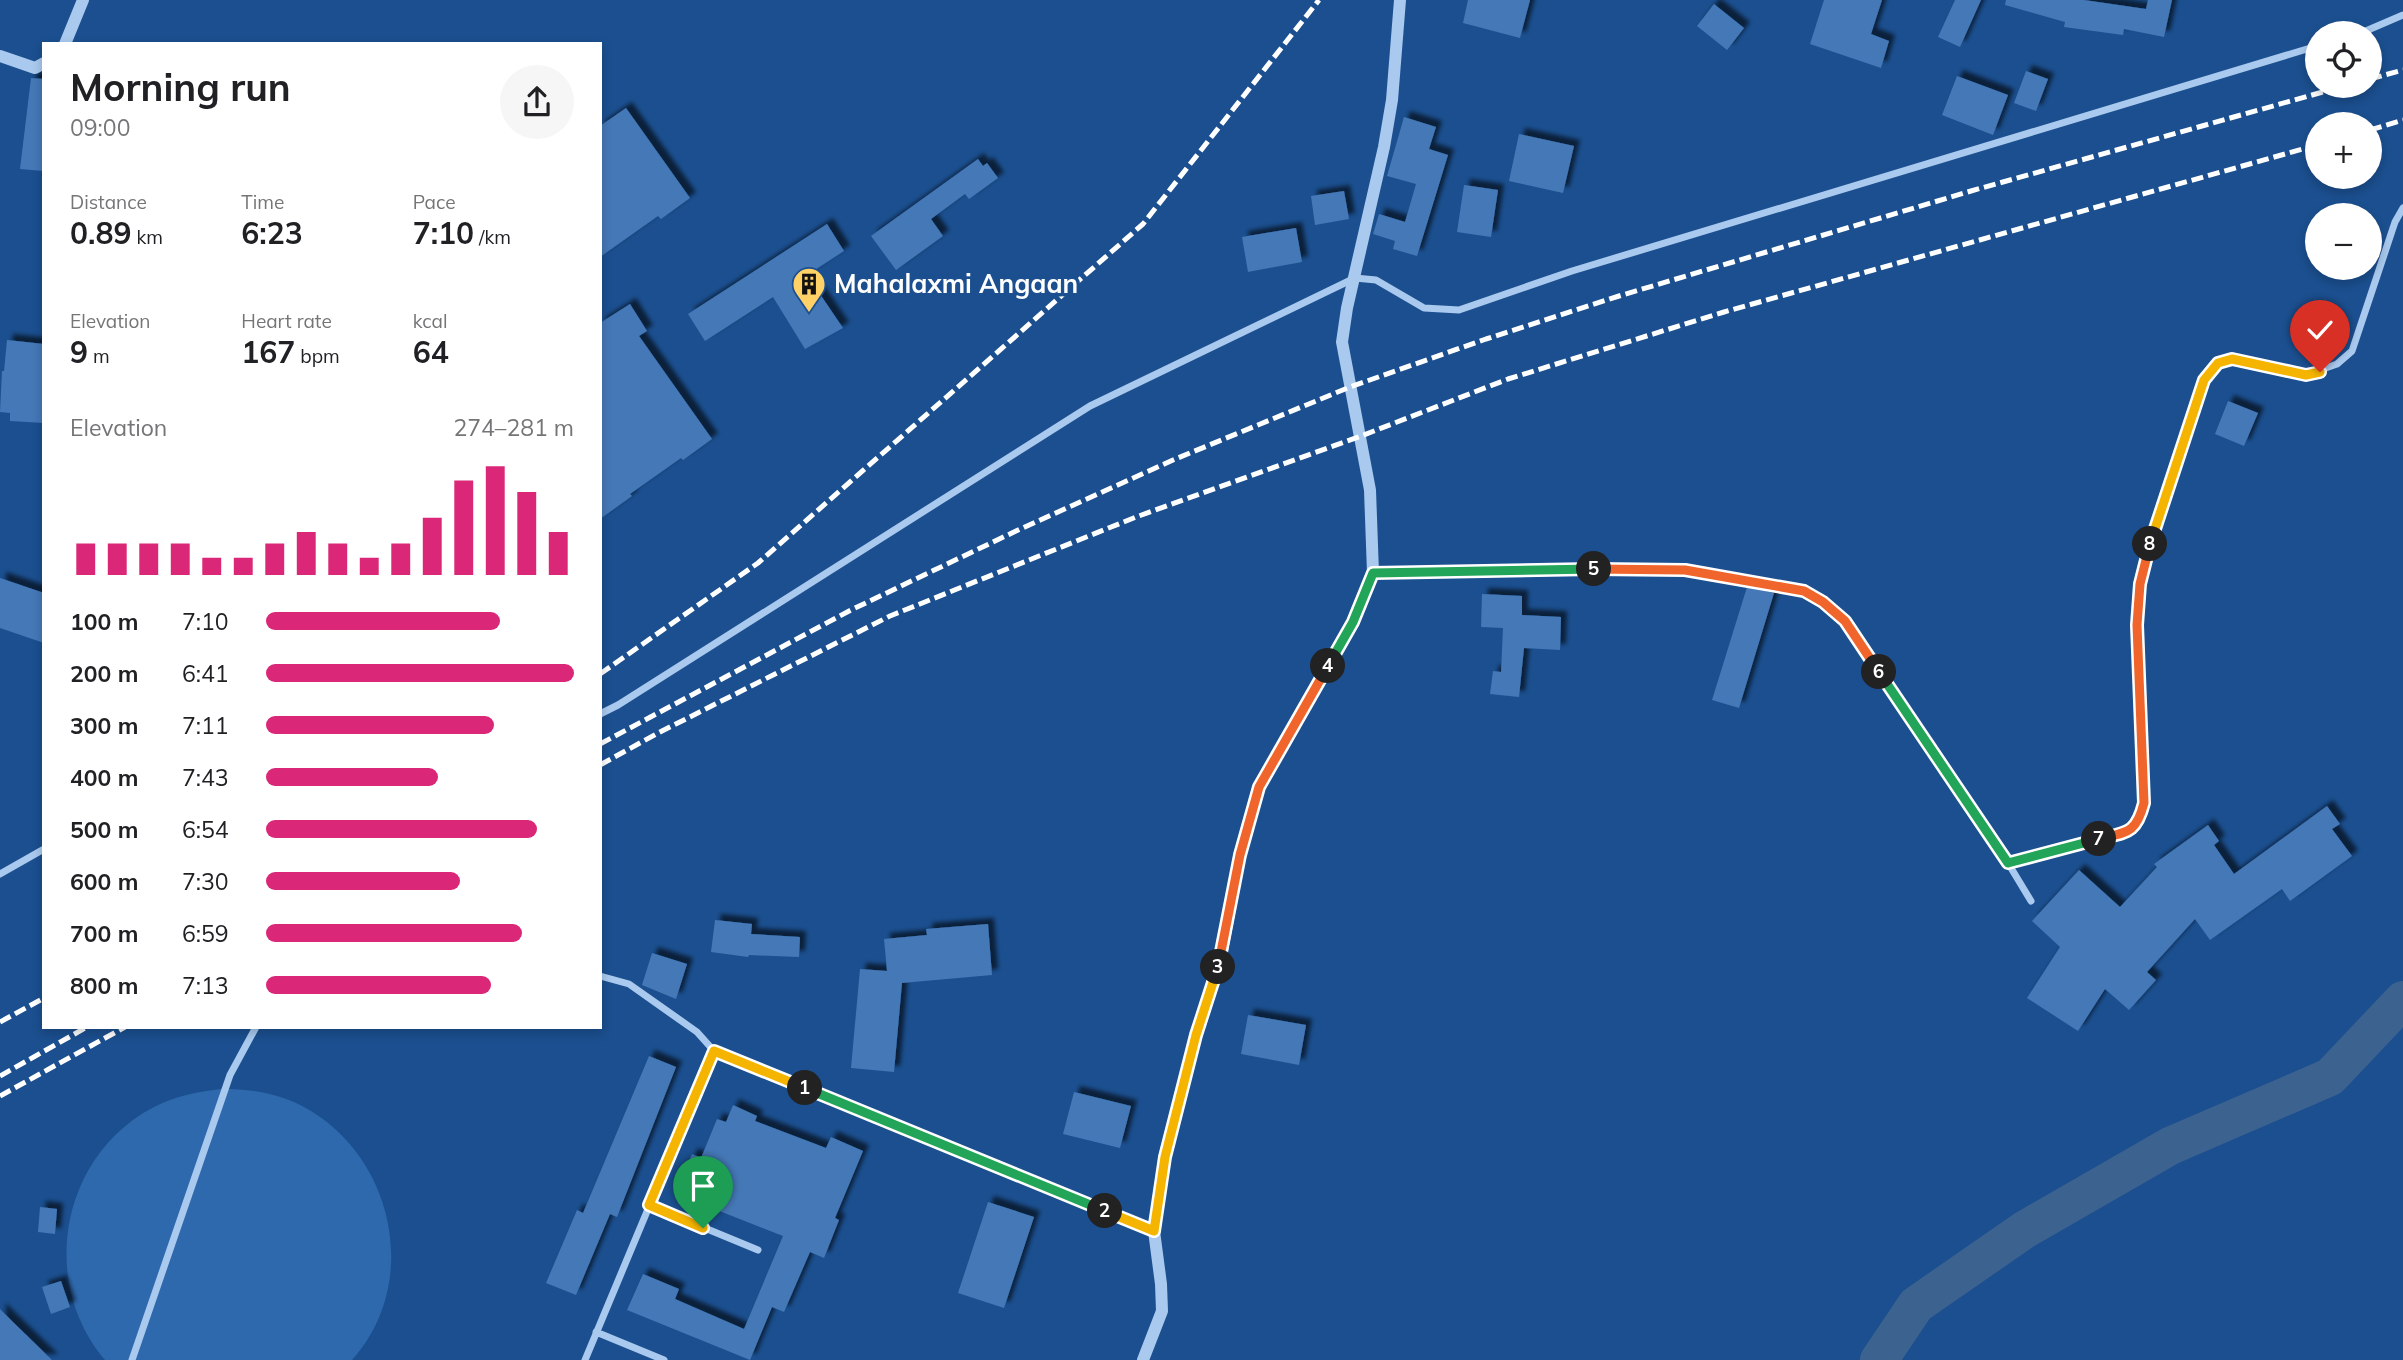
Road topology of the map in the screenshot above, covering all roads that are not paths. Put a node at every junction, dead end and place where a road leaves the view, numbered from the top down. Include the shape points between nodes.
1 (83, 0) edge
2 (1400, 0) edge
3 (2403, 15) edge
4 (2382, 24) edge
5 (66, 42) edge
6 (2305, 50) edge
7 (0, 56) edge
8 (42, 64) edge
9 (2403, 208) edge
10 (1355, 278) junction
11 (1373, 573) junction
12 (602, 713) edge
13 (42, 850) edge
14 (2008, 863) junction
15 (0, 874) edge
16 (2031, 901) dead end
17 (602, 977) edge
18 (255, 1029) edge
19 (714, 1051) junction
20 (649, 1205) junction
21 (1154, 1231) junction
22 (758, 1251) dead end
23 (596, 1332) junction
24 (132, 1360) edge
25 (585, 1360) edge
26 (664, 1360) edge
27 (1143, 1360) edge

1 - 5 street
2 - 10 street via 1392,100
3 - 4 street
6 - 10 street via 1572,271 1459,310 1424,308 1377,280
7 - 8 street via 35,68
9 - 14 street via 2352,351 2337,364 2306,375 2232,359 2218,363 2204,380 2140,584 2137,625 2144,803 2139,821 2127,832
10 - 11 street via 1342,342 1370,491
10 - 12 street via 1090,406
11 - 14 street via 1685,570 1804,591 1845,621
11 - 21 street via 1353,622 1259,787 1240,855 1220,962 1165,1157
13 - 15 street
14 - 16 street
17 - 19 street via 629,984 697,1032
18 - 24 street via 230,1075
19 - 20 street
19 - 21 street
20 - 22 street
20 - 23 street
21 - 27 street via 1162,1311
23 - 25 street
23 - 26 street

